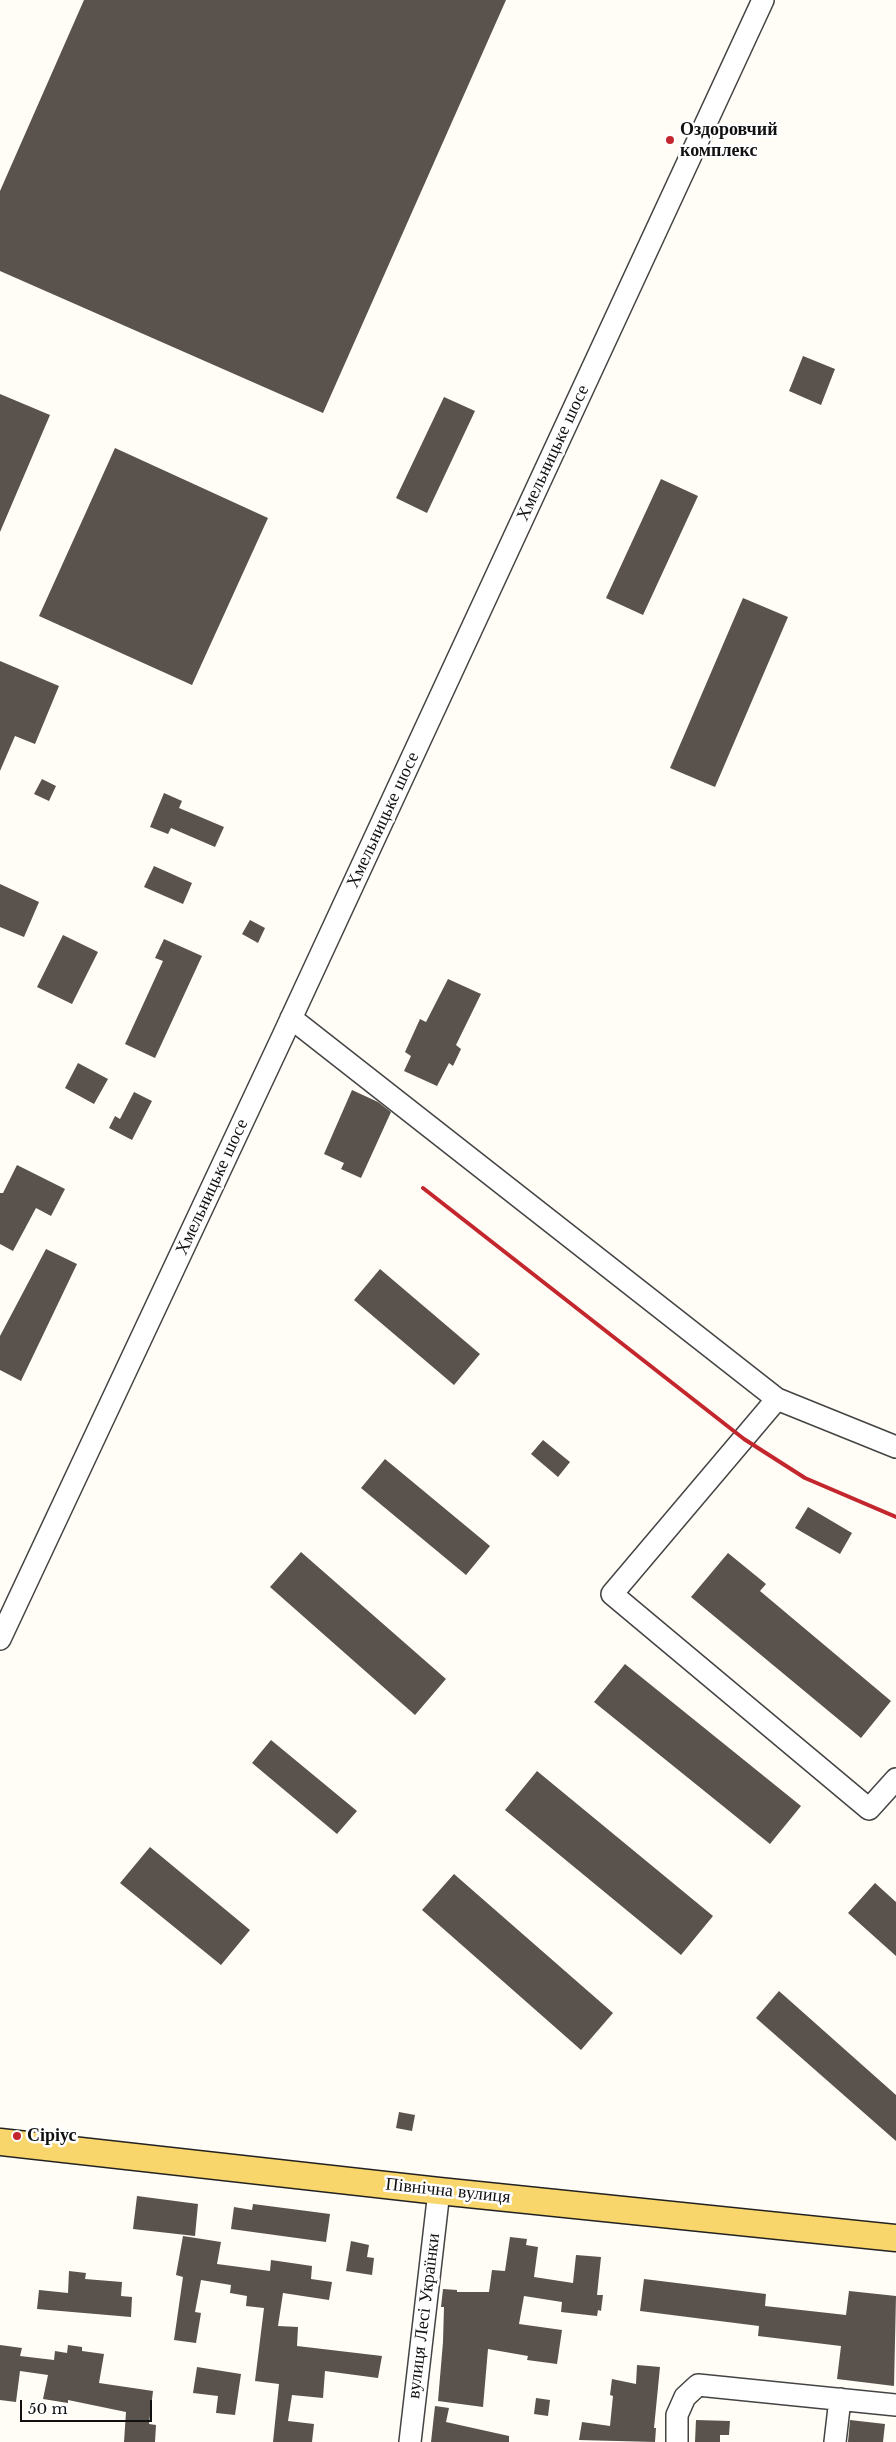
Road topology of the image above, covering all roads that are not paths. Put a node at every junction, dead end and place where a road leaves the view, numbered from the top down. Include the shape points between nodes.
1 (763, 0) edge
2 (291, 1018) junction
3 (777, 1399) junction
4 (896, 1447) edge
5 (0, 1639) edge
6 (896, 1779) edge
7 (0, 2142) edge
8 (439, 2191) junction
9 (896, 2238) edge
10 (840, 2399) junction
11 (896, 2405) edge
12 (410, 2442) edge
13 (677, 2442) edge
14 (835, 2442) edge

1 - 2 street, Хмельницьке шосе
2 - 3 street
2 - 5 street, Хмельницьке шосе
3 - 4 street
3 - 6 street via 612,1594 869,1809
7 - 8 main road, Північна вулиця
8 - 9 main road, Північна вулиця
8 - 12 street, вулиця Лесі Українки
10 - 11 street
10 - 13 street via 698,2385 685,2397 678,2414
10 - 14 street

